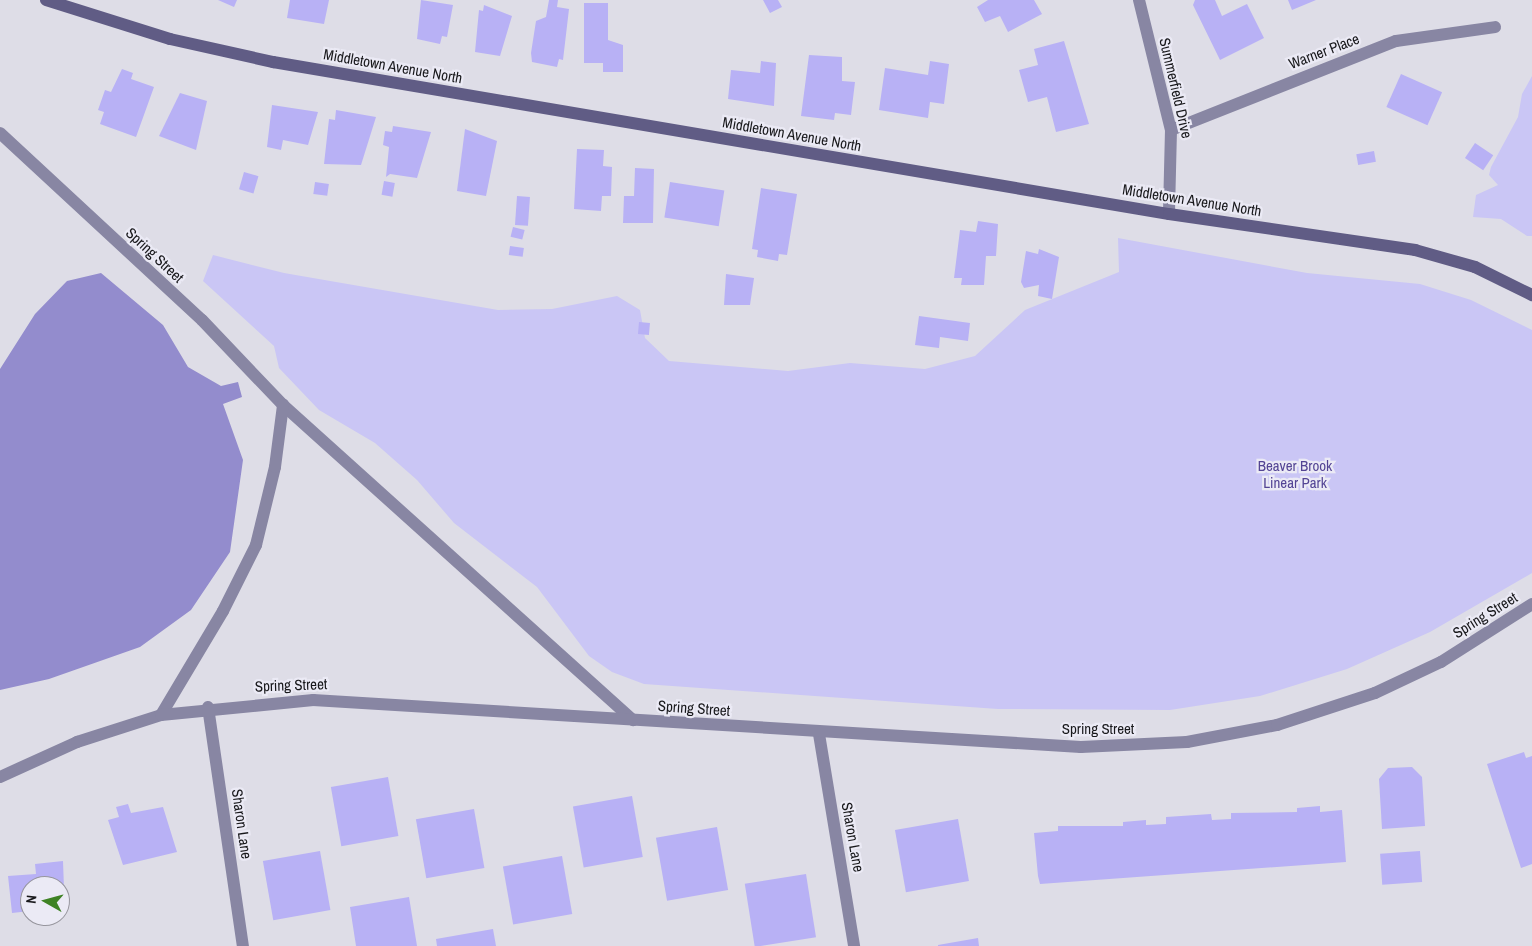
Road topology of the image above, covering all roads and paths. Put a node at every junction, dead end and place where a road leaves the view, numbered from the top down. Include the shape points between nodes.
1 (46, 0) edge
2 (1139, 0) edge
3 (1495, 28) dead end
4 (1171, 130) junction
5 (0, 133) edge
6 (1169, 214) junction
7 (1532, 295) edge
8 (283, 405) junction
9 (1532, 604) edge
10 (208, 707) junction
11 (161, 715) junction
12 (633, 720) junction
13 (819, 734) junction
14 (0, 777) edge
15 (243, 946) edge
16 (854, 946) edge

1 - 6 street, Middletown Avenue North via 170,39 273,62
2 - 4 street, Summerfield Drive
3 - 4 street, Warner Place via 1396,41
4 - 6 street, Summerfield Drive
5 - 8 street, Spring Street via 202,320
6 - 7 street, Middletown Avenue North via 1415,250 1475,267
8 - 11 street via 275,467 256,545 223,611
8 - 12 street, Spring Street
9 - 13 street, Spring Street via 1441,662 1375,693 1234,735 1140,746 1081,747
10 - 11 street, Spring Street
10 - 12 street, Spring Street via 367,700
10 - 15 street, Sharon Lane
11 - 14 street, Spring Street via 77,742
12 - 13 street, Spring Street
13 - 16 street, Sharon Lane

